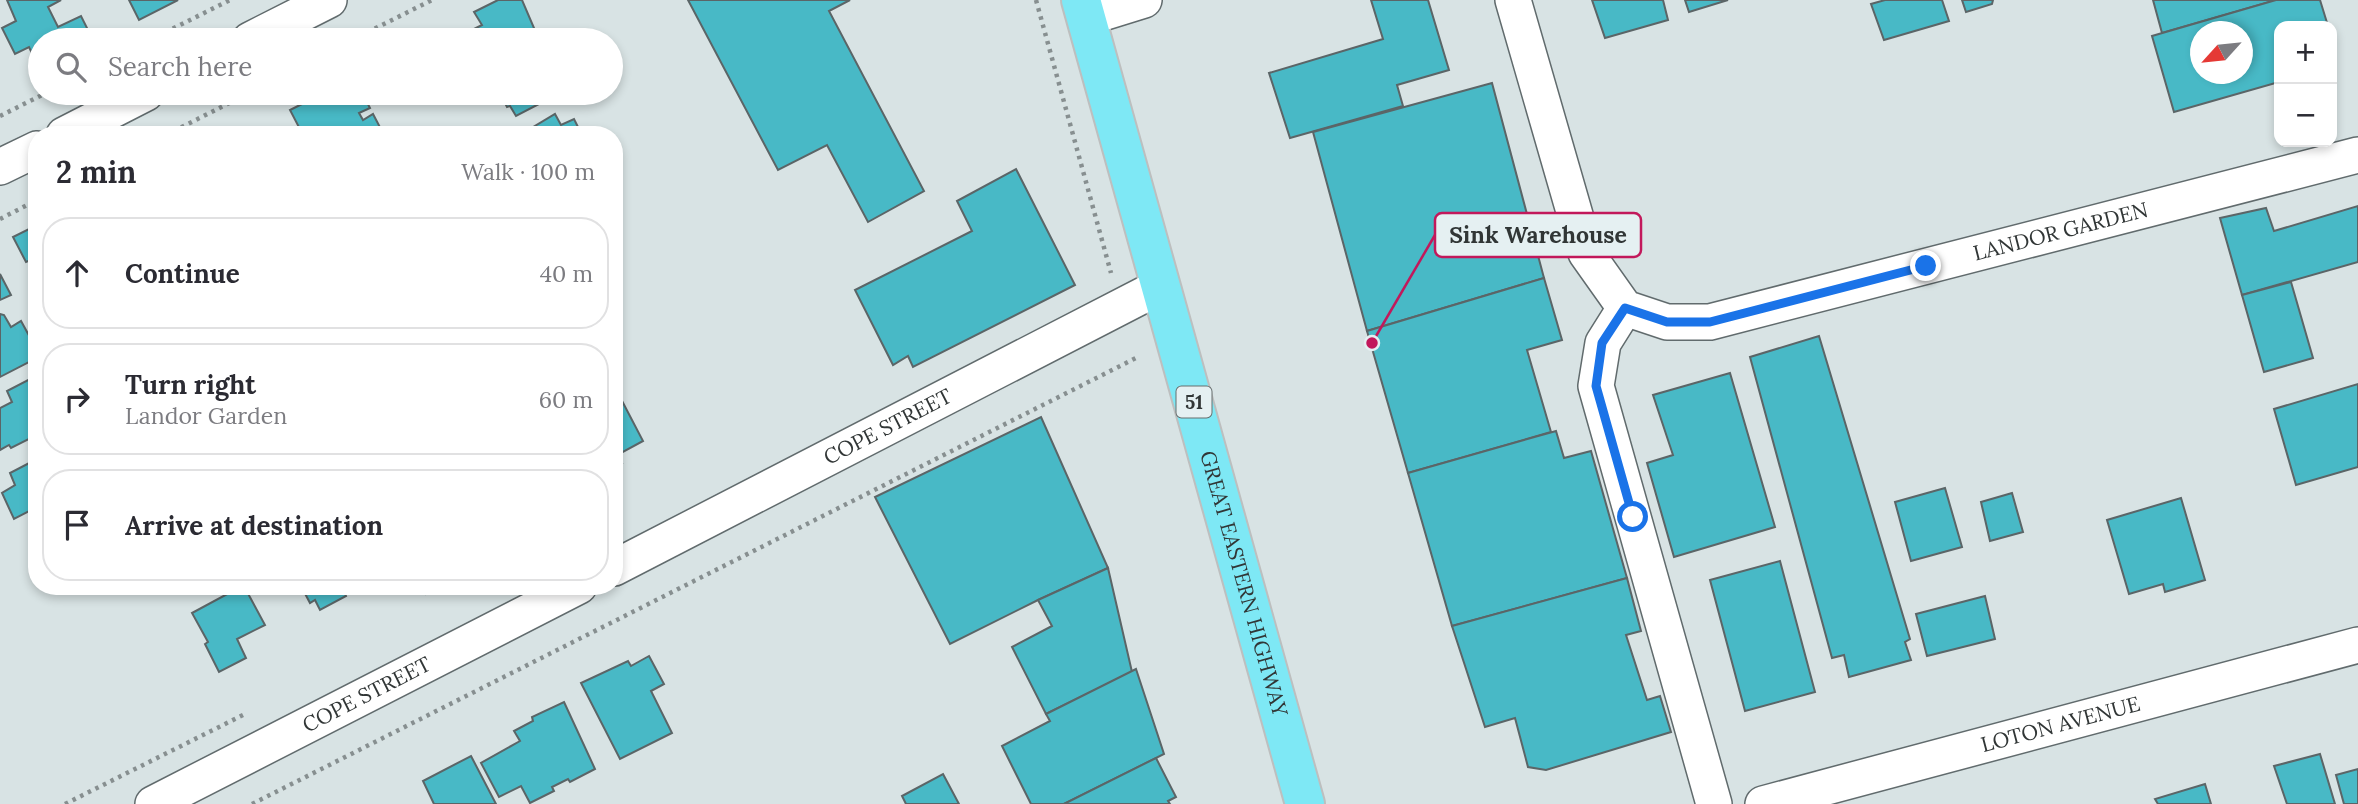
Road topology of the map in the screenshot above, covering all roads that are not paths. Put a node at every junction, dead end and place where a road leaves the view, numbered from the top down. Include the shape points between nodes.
1 (329, 0) edge
2 (1144, 0) edge
3 (1513, 0) edge
4 (1083, 9) edge
5 (274, 28) edge
6 (123, 105) edge
7 (82, 126) edge
8 (28, 153) edge
9 (2358, 155) edge
10 (0, 167) edge
11 (1161, 286) junction
12 (1625, 308) junction
13 (623, 563) edge
14 (561, 595) edge
15 (2358, 645) edge
16 (153, 804) edge
17 (1305, 804) edge
18 (1714, 804) edge
19 (1763, 804) edge

1 - 5 street
2 - 4 street
3 - 12 street via 1586,253
4 - 11 highway, GREAT EASTERN HIGHWAY / 51
6 - 7 street
8 - 10 street
9 - 12 street, LANDOR GARDEN via 1710,322 1667,322
11 - 13 street, COPE STREET
11 - 17 highway, GREAT EASTERN HIGHWAY / 51
12 - 18 street via 1602,343 1596,386
14 - 16 street, COPE STREET
15 - 19 street, LOTON AVENUE

